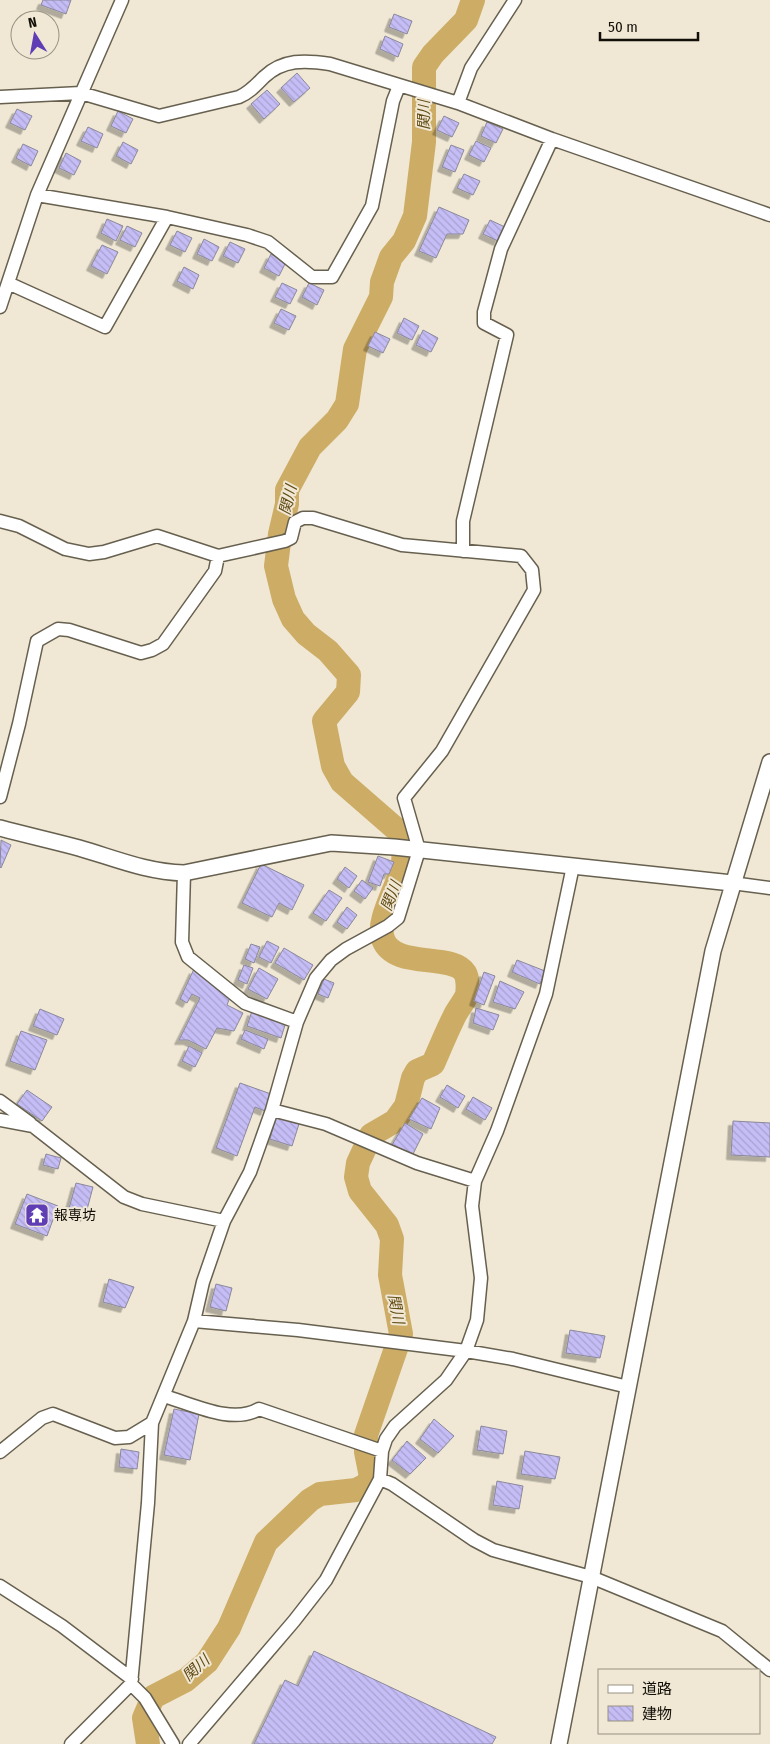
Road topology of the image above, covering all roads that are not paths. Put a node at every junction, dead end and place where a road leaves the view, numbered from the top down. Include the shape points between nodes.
1 (122, 0) edge
2 (514, 0) edge
3 (399, 86) junction
4 (81, 93) junction
5 (0, 97) edge
6 (458, 103) junction
7 (552, 139) junction
8 (38, 196) junction
9 (770, 215) edge
10 (167, 217) junction
11 (8, 283) junction
12 (0, 307) edge
13 (0, 521) edge
14 (463, 551) junction
15 (218, 556) junction
16 (770, 762) edge
17 (0, 797) edge
18 (0, 828) edge
19 (414, 850) junction
20 (573, 866) junction
21 (184, 873) junction
22 (732, 883) junction
23 (770, 888) edge
24 (297, 1022) junction
25 (0, 1101) edge
26 (272, 1110) junction
27 (0, 1120) edge
28 (34, 1126) junction
29 (475, 1181) junction
30 (224, 1221) junction
31 (194, 1321) junction
32 (466, 1352) junction
33 (628, 1387) junction
34 (164, 1396) junction
35 (152, 1423) junction
36 (376, 1449) junction
37 (0, 1452) edge
38 (380, 1479) junction
39 (591, 1577) junction
40 (0, 1586) edge
41 (770, 1670) edge
42 (132, 1682) junction
43 (71, 1744) edge
44 (174, 1744) edge
45 (189, 1744) edge
46 (559, 1744) edge

1 - 4 street
2 - 6 street via 471,68
3 - 4 street via 311,61 283,64 272,69 239,97 159,116
3 - 6 street
3 - 10 street via 393,101 372,206 332,277 312,277 268,242
4 - 5 street
4 - 8 street
6 - 7 street
7 - 9 street
7 - 14 street via 501,249 484,312 484,324 507,336 463,521
8 - 10 street
8 - 11 street
10 - 11 street via 105,327
11 - 12 street
13 - 15 street via 19,526 78,553 104,552 157,536
14 - 15 street via 402,545 313,518 303,518 295,522 291,538 285,541
14 - 19 street via 521,556 532,570 534,590 442,752 404,798
15 - 17 street via 215,571 163,644 141,653 58,629 37,641
16 - 22 street
18 - 21 street via 137,867
19 - 20 street
19 - 21 street via 331,843
19 - 24 street via 398,918 331,960 316,978
20 - 22 street
20 - 29 street via 546,994 497,1131
21 - 24 street via 182,942 193,963 245,1003
22 - 23 street
22 - 33 street via 698,1022
24 - 26 street
25 - 28 street
26 - 29 street via 326,1124 417,1163
26 - 30 street via 250,1172
27 - 28 street
28 - 30 street via 124,1197 142,1204
29 - 32 street via 472,1206 481,1278 477,1320
30 - 31 street via 203,1282
31 - 32 street via 392,1341
31 - 34 street
32 - 33 street via 513,1359
32 - 36 street via 446,1380 395,1426
33 - 39 street
34 - 35 street
34 - 36 street via 231,1416 249,1415 259,1409
35 - 37 street via 129,1437 115,1438 54,1414 42,1418
35 - 42 street
36 - 38 street
38 - 39 street via 493,1550
38 - 45 street via 326,1580
39 - 41 street via 722,1631
39 - 46 street
40 - 42 street via 62,1626
42 - 43 street
42 - 44 street

